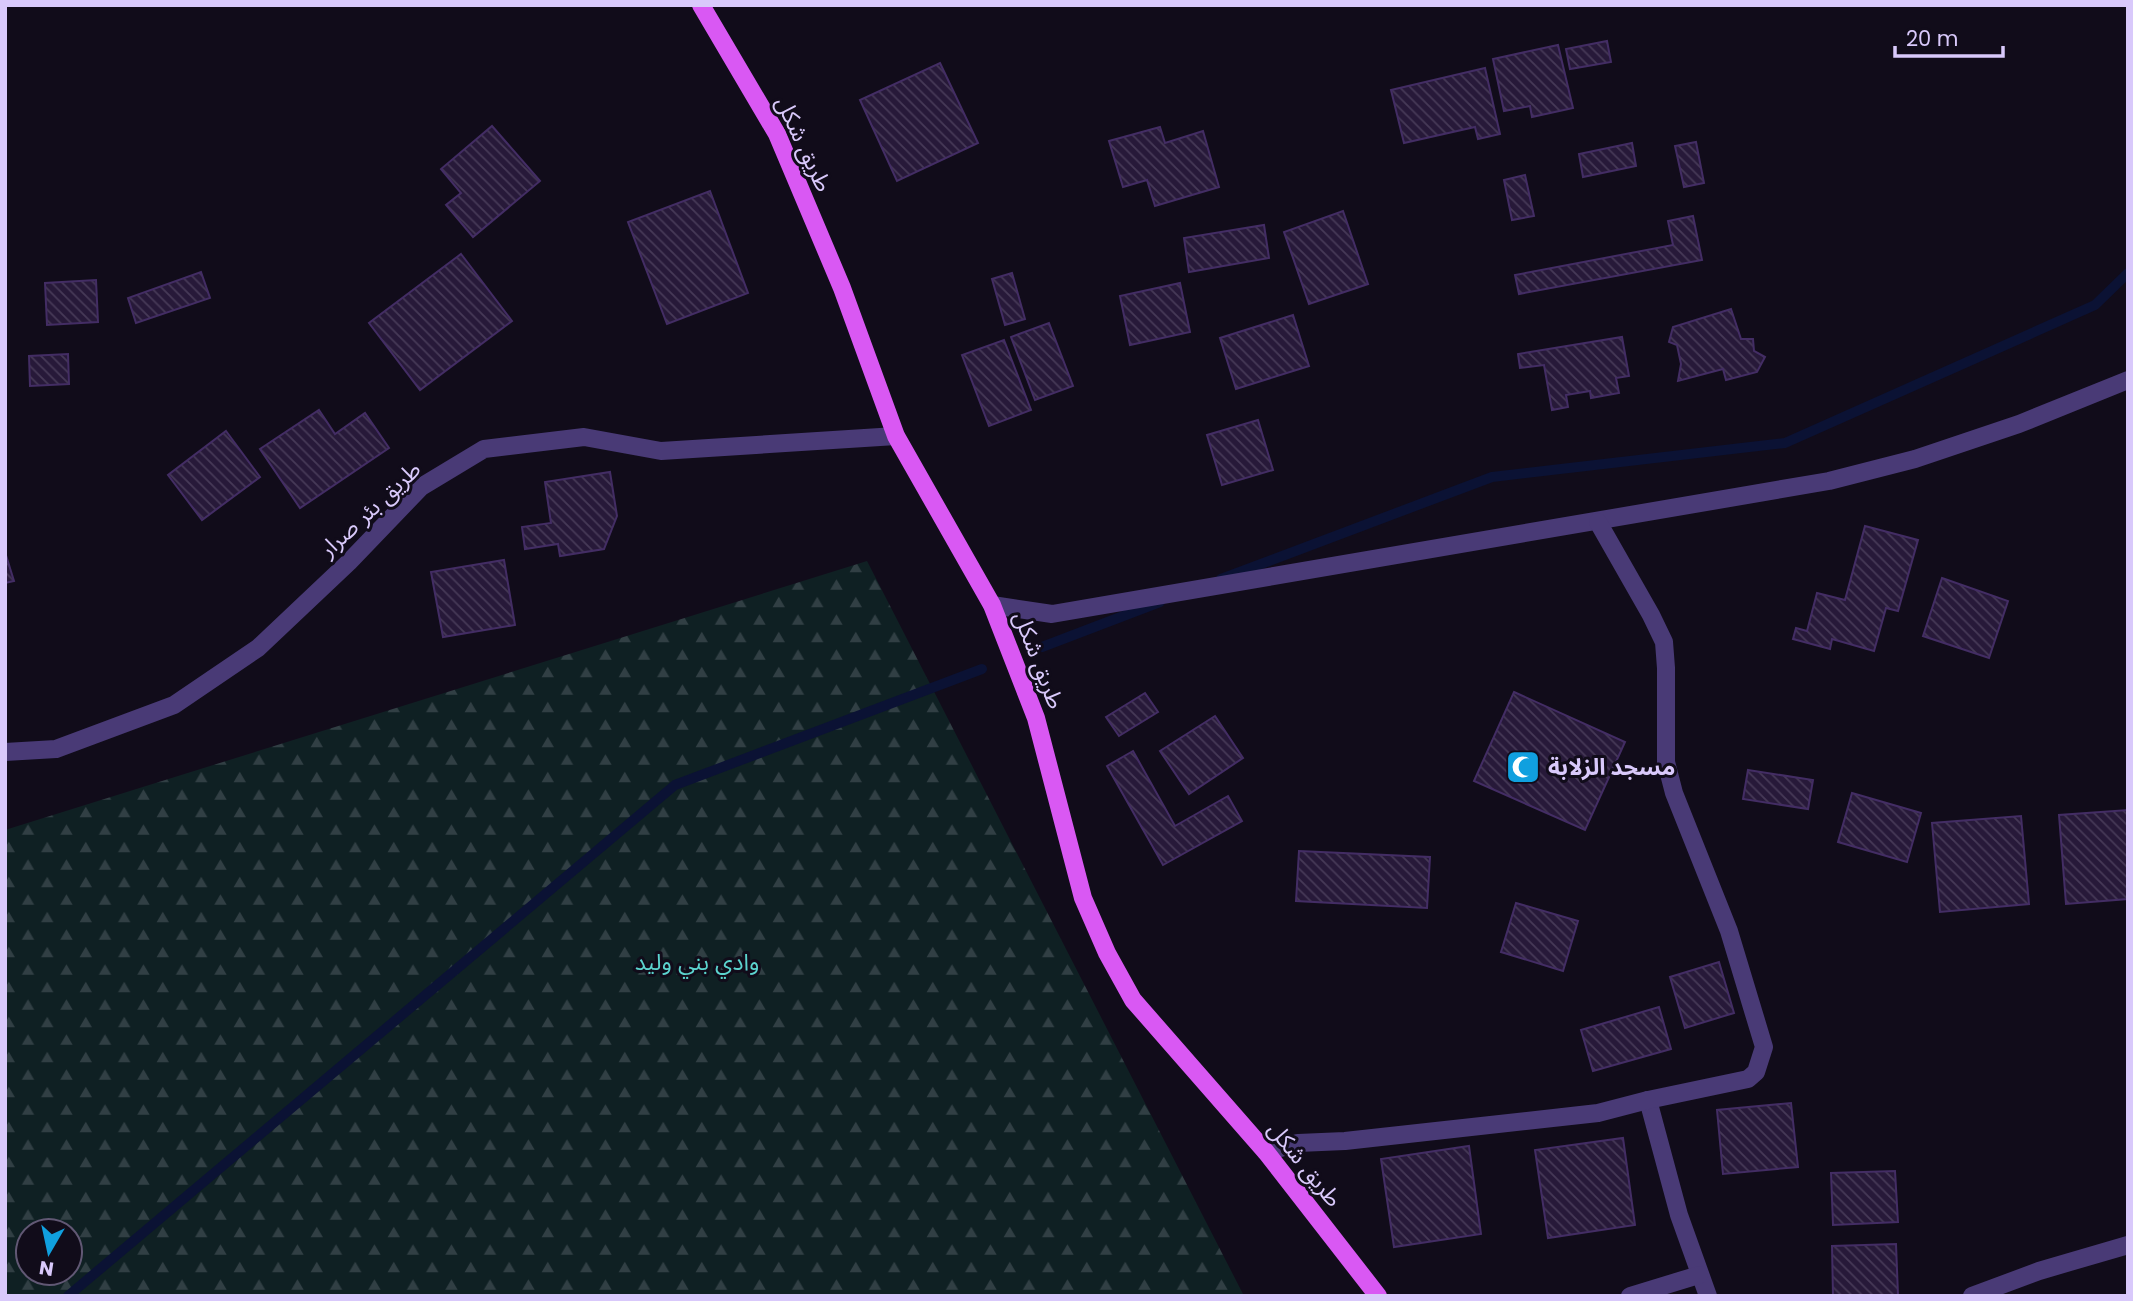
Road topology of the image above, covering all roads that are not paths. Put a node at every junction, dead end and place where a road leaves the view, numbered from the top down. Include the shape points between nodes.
1 (701, 5) edge
2 (2128, 380) edge
3 (896, 436) junction
4 (1598, 522) junction
5 (992, 605) junction
6 (5, 752) edge
7 (1648, 1100) junction
8 (1266, 1152) junction
9 (2128, 1245) edge
10 (1699, 1275) junction
11 (1378, 1296) edge
12 (1630, 1296) edge
13 (1708, 1296) edge
14 (1972, 1296) edge

1 - 3 main road, طريق شكل via 777,134 842,288
2 - 4 street via 2019,424 1903,462 1829,481
3 - 5 main road, طريق شكل
3 - 6 street, طريق بئر صرار via 661,451 584,437 484,449 421,487 258,648 174,705 57,750
4 - 5 street via 1052,614
4 - 7 street via 1664,642 1666,762 1729,931 1764,1047 1756,1072 1748,1079
5 - 8 main road, طريق شكل via 1036,718 1083,898 1107,953 1133,1000
7 - 8 street via 1598,1113 1298,1143
7 - 10 street
8 - 11 main road, طريق شكل
9 - 14 street
10 - 12 street
10 - 13 street

